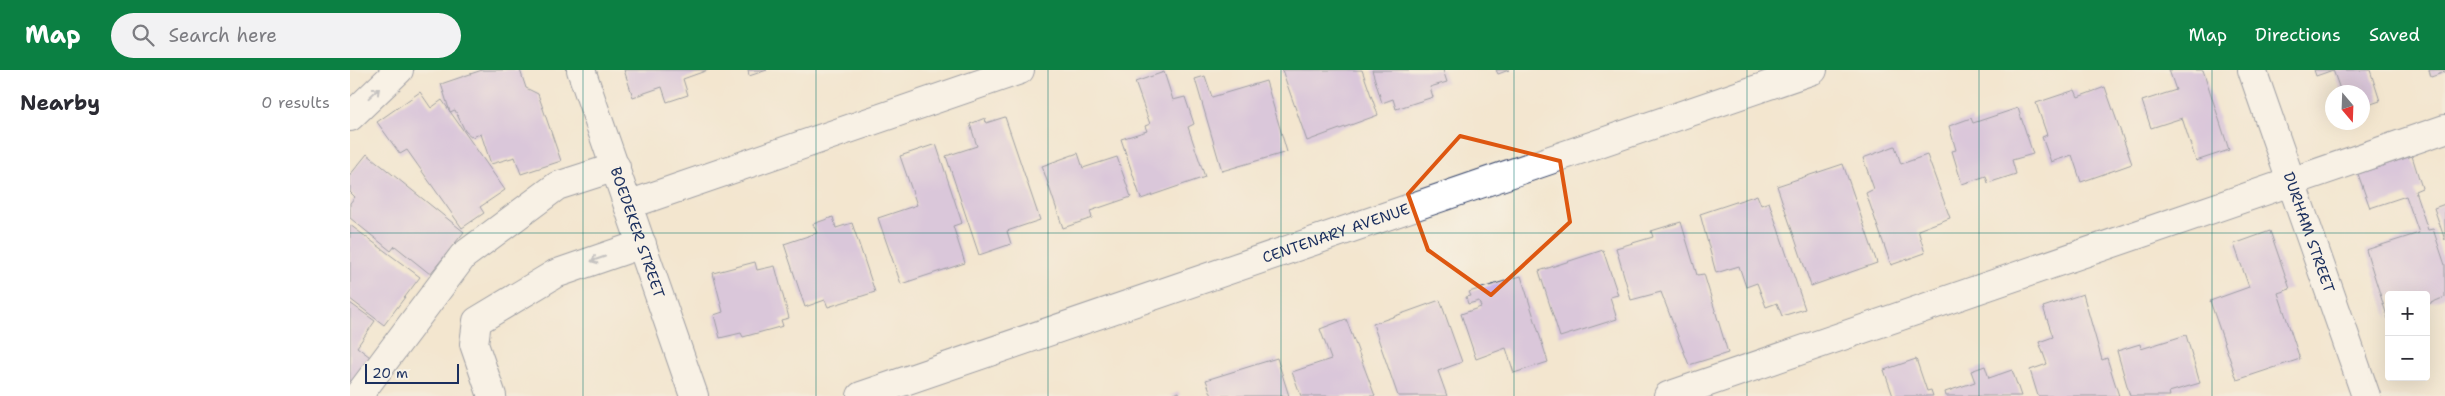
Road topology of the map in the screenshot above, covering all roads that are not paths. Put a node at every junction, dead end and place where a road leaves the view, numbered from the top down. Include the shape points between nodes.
1 (399, 70) edge
2 (581, 70) edge
3 (1020, 70) edge
4 (1813, 70) edge
5 (2252, 70) edge
6 (350, 117) edge
7 (2445, 129) edge
8 (616, 167) junction
9 (2292, 182) junction
10 (628, 205) junction
11 (642, 244) junction
12 (358, 396) edge
13 (492, 396) edge
14 (694, 396) edge
15 (861, 396) edge
16 (1668, 396) edge
17 (2366, 396) edge

6 -> 1 street
2 - 8 street, BOEDEKER STREET
3 - 10 street
4 - 15 street, CENTENARY AVENUE
5 - 9 street, DURHAM STREET
7 - 9 street
8 - 10 street, BOEDEKER STREET
8 - 12 street via 557,186 463,256
9 - 16 street
9 - 17 street, DURHAM STREET
10 - 11 street, BOEDEKER STREET
11 -> 13 street via 555,274 477,321 474,344
11 - 14 street, BOEDEKER STREET

